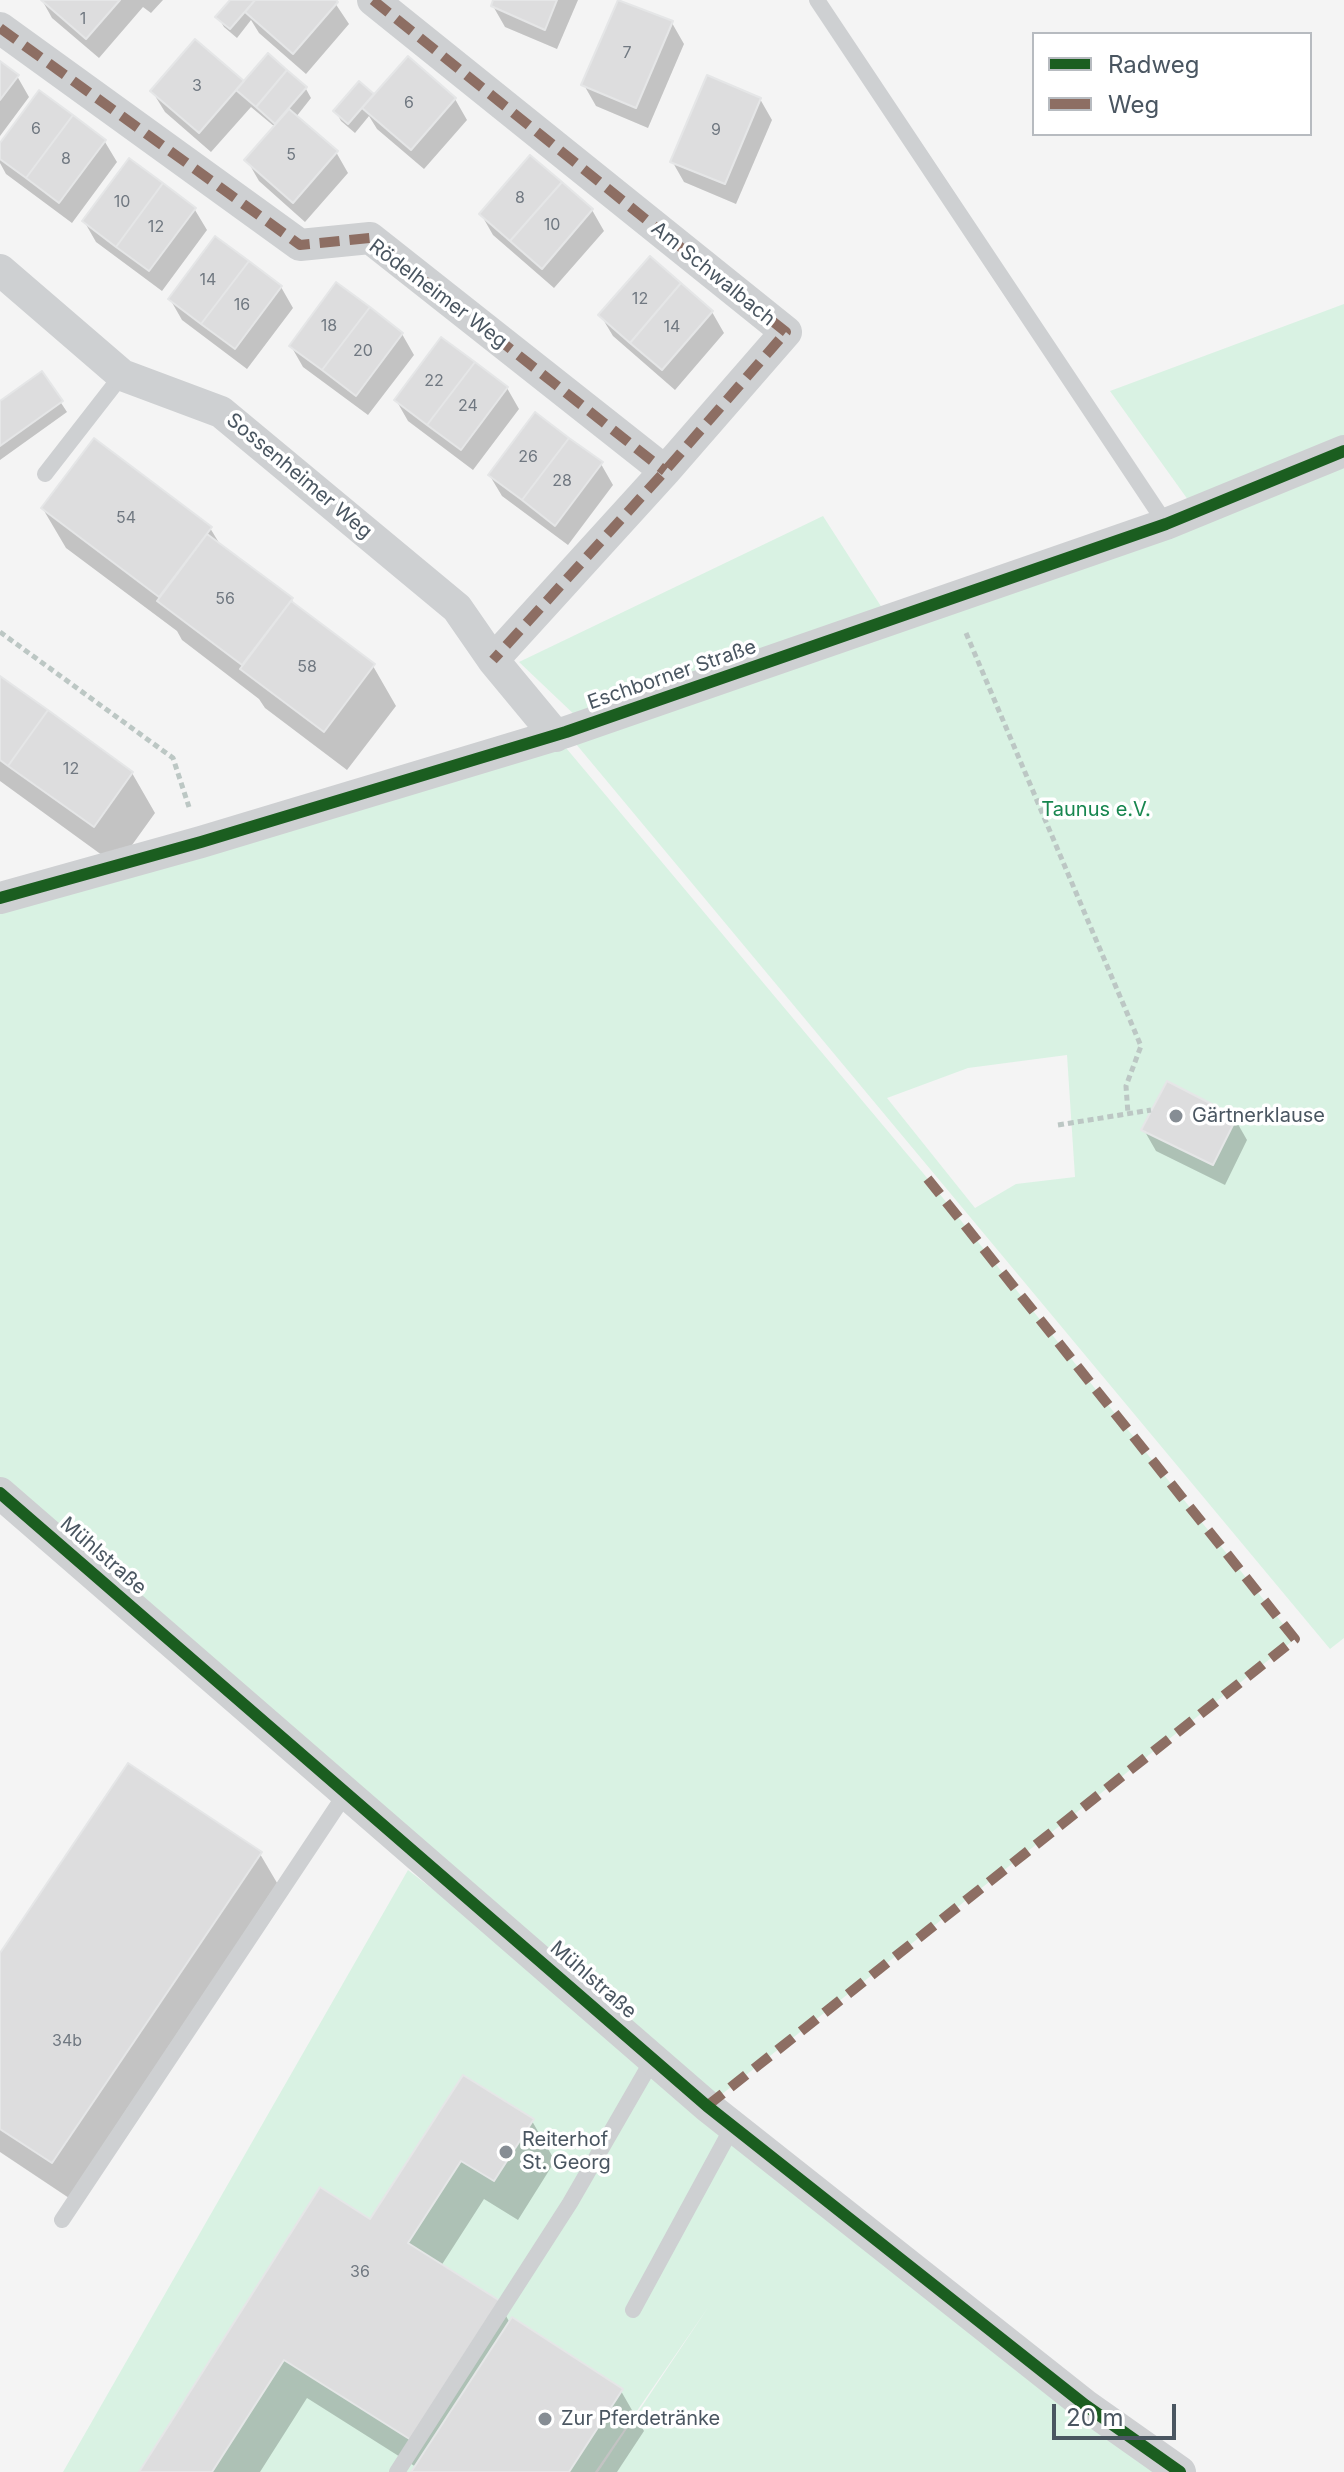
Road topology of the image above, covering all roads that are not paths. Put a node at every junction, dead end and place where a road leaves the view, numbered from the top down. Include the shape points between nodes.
1 (373, 0) edge
2 (817, 0) edge
3 (0, 28) edge
4 (0, 270) edge
5 (122, 375) junction
6 (1344, 451) edge
7 (665, 471) junction
8 (45, 474) dead end
9 (1166, 524) junction
10 (493, 660) junction
11 (556, 736) junction
12 (0, 898) edge
13 (0, 1493) edge
14 (346, 1793) junction
15 (653, 2059) junction
16 (733, 2126) junction
17 (62, 2220) dead end
18 (633, 2310) dead end
19 (397, 2472) edge
20 (1180, 2472) edge

1 - 7 street, Am Schwalbach via 786,332
2 - 9 lane
3 - 7 street, Rödelheimer Weg via 300,245 370,238
4 - 5 street, Sossenheimer Weg
5 - 8 lane
5 - 10 street, Sossenheimer Weg via 221,412 457,608
6 - 9 street, Eschborner Straße
7 - 10 street, Am Schwalbach
9 - 11 street, Eschborner Straße
10 - 11 street, Sossenheimer Weg
11 - 12 street, Eschborner Straße
13 - 14 street, Mühlstraße
14 - 15 street, Mühlstraße
14 - 17 lane
15 - 16 street, Mühlstraße
15 - 19 lane via 570,2203
16 - 18 lane
16 - 20 street, Mühlstraße via 1085,2405

